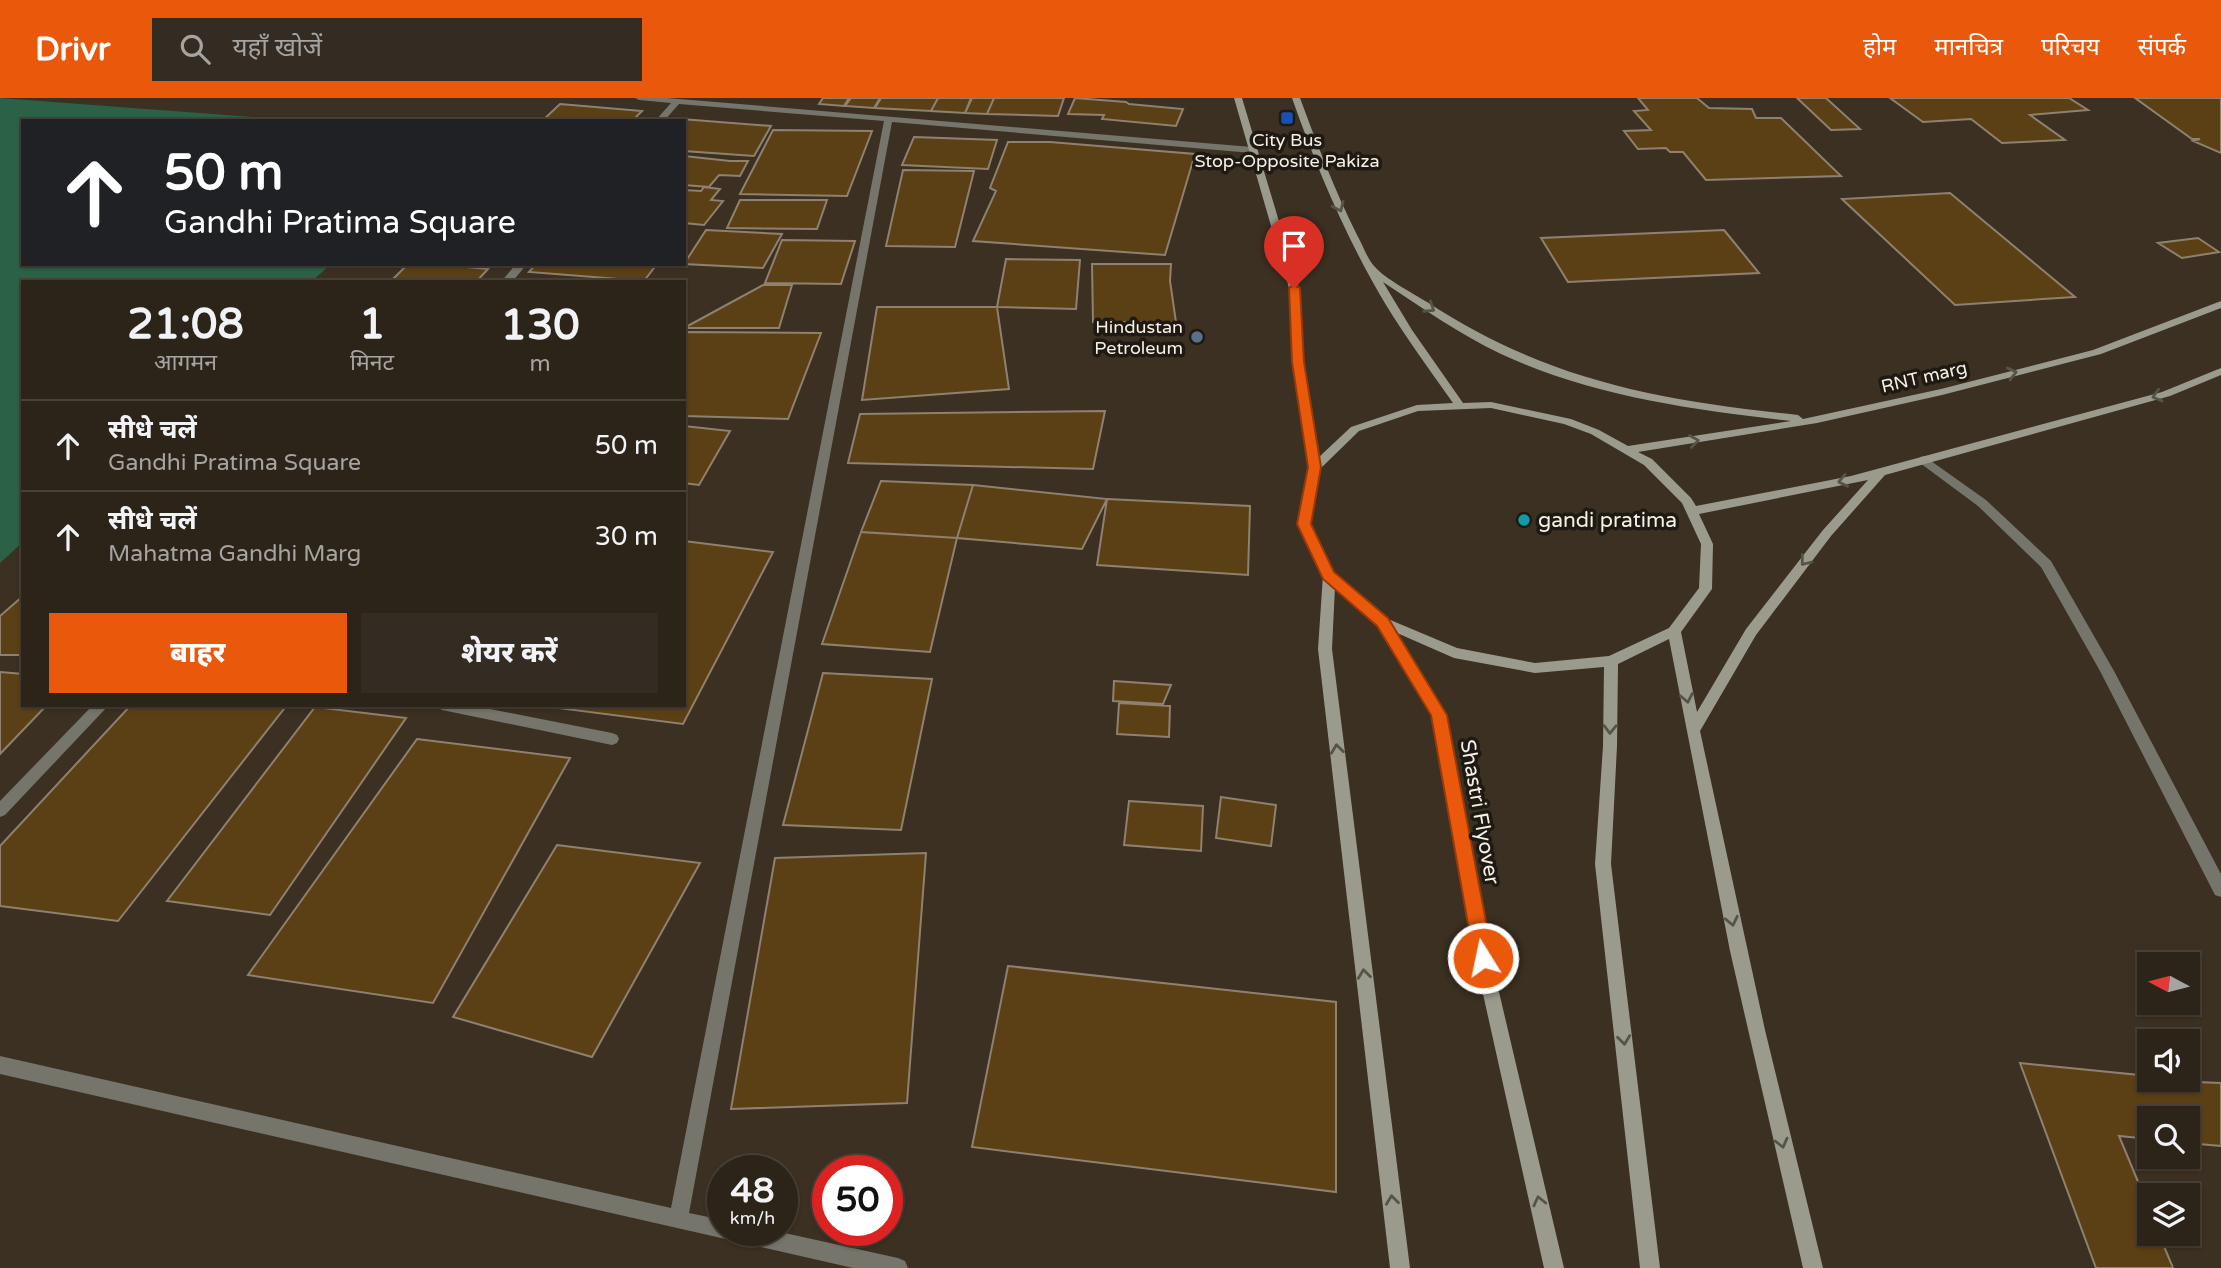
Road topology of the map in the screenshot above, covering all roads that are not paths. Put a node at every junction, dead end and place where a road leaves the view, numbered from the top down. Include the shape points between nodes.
1 (639, 98) edge
2 (1238, 98) edge
3 (1296, 98) edge
4 (676, 103) junction
5 (661, 119) edge
6 (888, 121) junction
7 (1252, 150) junction
8 (520, 266) edge
9 (1373, 271) junction
10 (508, 280) edge
11 (2221, 304) edge
12 (2221, 371) edge
13 (1460, 406) junction
14 (1817, 419) junction
15 (1626, 450) junction
16 (1924, 460) junction
17 (1315, 467) junction
18 (1881, 472) junction
19 (1692, 511) junction
20 (1329, 575) junction
21 (1383, 622) junction
22 (1674, 631) junction
23 (1611, 660) junction
24 (100, 707) edge
25 (452, 707) edge
26 (1693, 731) junction
27 (612, 739) dead end
28 (0, 811) edge
29 (2221, 890) edge
30 (0, 1065) edge
31 (678, 1220) junction
32 (707, 1226) edge
33 (797, 1246) edge
34 (898, 1268) edge
35 (1400, 1268) edge
36 (1554, 1268) edge
37 (1650, 1268) edge
38 (1813, 1268) edge

1 - 4 street
2 - 7 main road
3 -> 9 main road via 1343,218
4 - 5 street
4 - 6 street
6 - 7 street
6 - 31 street
7 - 17 main road via 1294,288 1298,362
8 - 10 street
9 - 13 main road
9 -> 14 main road via 1461,328 1566,376 1674,403
14 -> 11 main road, RNT marg via 2097,352
12 -> 16 main road via 2166,394
13 - 15 main road via 1491,405 1567,421
13 - 17 main road via 1417,408 1355,429
15 -> 14 main road, RNT marg
15 - 19 main road via 1648,462
16 - 18 main road
16 - 29 street via 1982,503 2046,564
17 - 20 main road via 1304,524
18 -> 19 main road
18 -> 26 main road via 1751,632
19 - 22 main road via 1707,544 1705,589
20 - 21 main road
35 -> 20 main road via 1325,649
21 - 23 main road via 1454,653 1535,668
36 -> 21 main road, Shastri Flyover via 1483,958 1439,715
22 - 23 main road
22 -> 26 main road
23 -> 37 main road via 1603,864
24 - 28 street
25 - 27 street
26 -> 38 main road via 1766,1079
30 - 31 street
31 - 32 street
33 - 34 street

